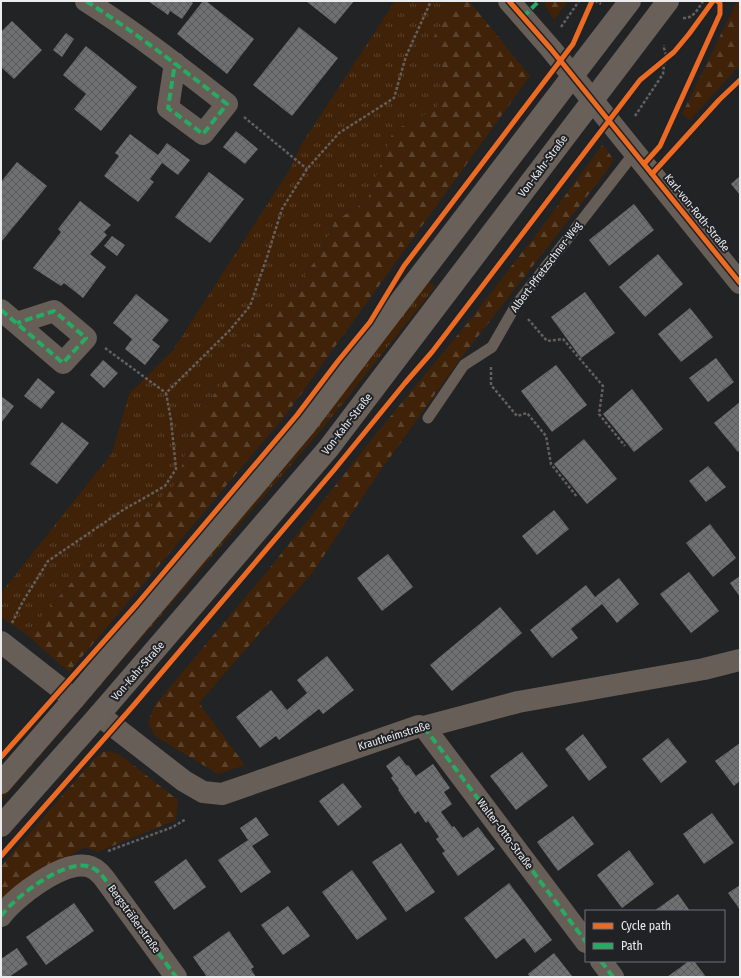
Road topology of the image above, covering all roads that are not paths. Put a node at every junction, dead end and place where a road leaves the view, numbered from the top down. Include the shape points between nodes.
1 (86, 1) edge
2 (509, 1) edge
3 (630, 1) edge
4 (668, 1) edge
5 (175, 64) junction
6 (635, 152) junction
7 (740, 284) edge
8 (9, 317) edge
9 (428, 418) dead end
10 (2, 643) edge
11 (740, 660) edge
12 (74, 699) junction
13 (99, 715) junction
14 (424, 727) junction
15 (1, 783) edge
16 (1, 826) edge
17 (1, 916) edge
18 (585, 941) edge
19 (602, 962) edge
20 (176, 977) edge
21 (613, 977) edge

1 - 5 street
2 - 6 street, Karl-von-Roth-Straße via 551,49 626,125
3 - 12 main road via 304,427
4 - 13 main road, Von-Kahr-Straße via 328,449
5 - 5 street via 168,108 203,134 227,104
6 - 7 street, Karl-von-Roth-Straße
6 - 9 lane, Albert-Pfretzschner-Weg via 516,305 492,347 464,365
8 - 8 street via 54,311 86,338 63,363
10 - 12 street
11 - 14 street, Krautheimstraße via 704,669 518,702
12 - 15 main road
13 - 14 street, Krautheimstraße via 184,781 203,792 222,794 419,726
13 - 16 main road, Von-Kahr-Straße
14 - 18 street, Walter-Otto-Straße
17 - 20 street, Bergsträßerstraße via 22,895 57,872 74,866 88,866 104,878
19 - 21 street

